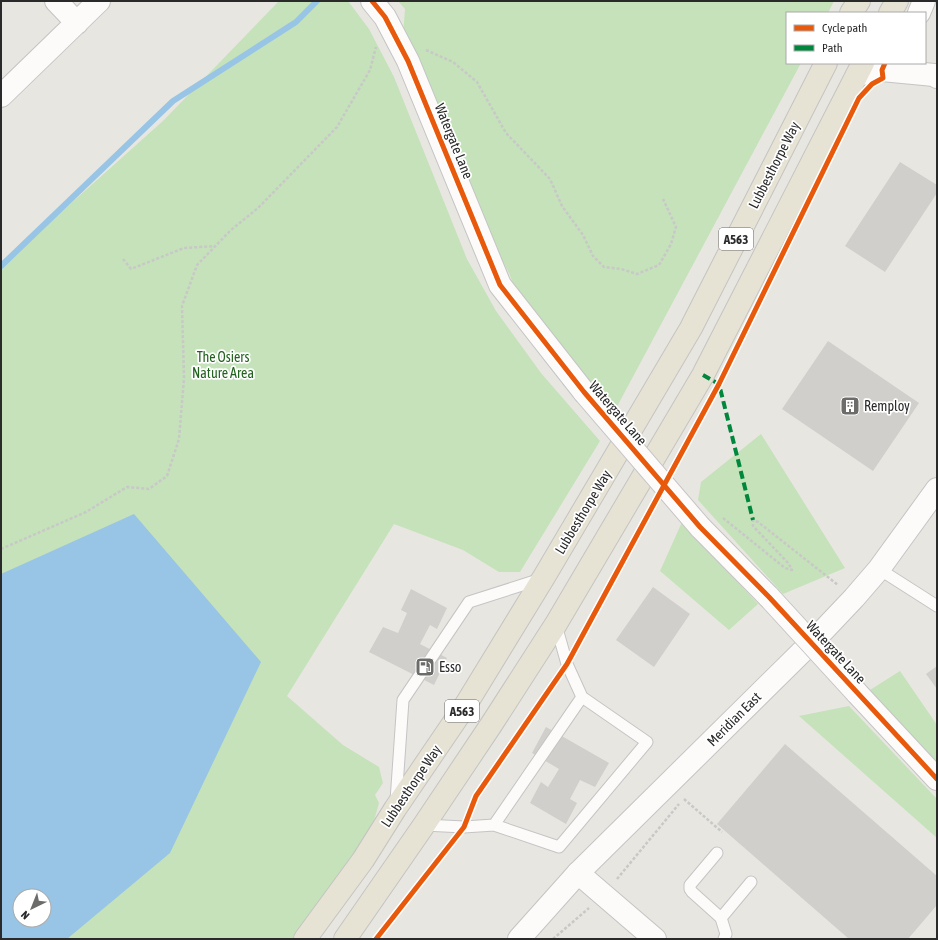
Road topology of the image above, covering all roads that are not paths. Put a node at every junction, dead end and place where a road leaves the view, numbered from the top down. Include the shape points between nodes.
1 (56, 1) edge
2 (99, 1) edge
3 (372, 1) edge
4 (858, 1) edge
5 (897, 1) edge
6 (924, 1) edge
7 (852, 12) edge
8 (891, 12) edge
9 (920, 12) edge
10 (77, 23) junction
11 (825, 64) edge
12 (860, 69) edge
13 (932, 71) edge
14 (1, 96) edge
15 (937, 489) edge
16 (879, 569) junction
17 (544, 577) junction
18 (937, 606) edge
19 (556, 624) junction
20 (582, 697) junction
21 (937, 779) edge
22 (395, 810) junction
23 (424, 825) junction
24 (494, 825) junction
25 (717, 853) dead end
26 (578, 873) junction
27 (752, 882) dead end
28 (721, 918) junction
29 (305, 939) edge
30 (344, 939) edge
31 (519, 939) edge
32 (655, 939) edge
33 (724, 939) edge

1 - 10 street
2 - 10 street
3 - 21 street, Watergate Lane, bridge via 385,17 408,61 500,285 584,392 700,527 769,597
4 - 7 highway
5 - 8 highway
6 - 9 street
10 - 14 street
11 - 17 highway, Lubbesthorpe Way / A563 via 691,328
12 - 13 street
12 - 19 highway, A563 via 703,375
15 - 16 street, Meridian East
16 - 18 lane
16 - 26 street, Meridian East via 818,636
17 - 22 highway, Lubbesthorpe Way / A563 via 465,706
17 - 22 lane via 469,602 403,700
19 - 20 lane via 567,664
19 - 23 highway, A563
20 - 24 lane
20 - 24 lane via 647,742 559,847
22 - 29 highway, Lubbesthorpe Way / A563 via 363,860
23 - 24 lane
23 - 30 highway, A563
25 - 28 lane via 690,885 690,889
26 - 31 street, Meridian East
26 - 32 street
27 - 28 lane
28 - 33 lane via 726,934

